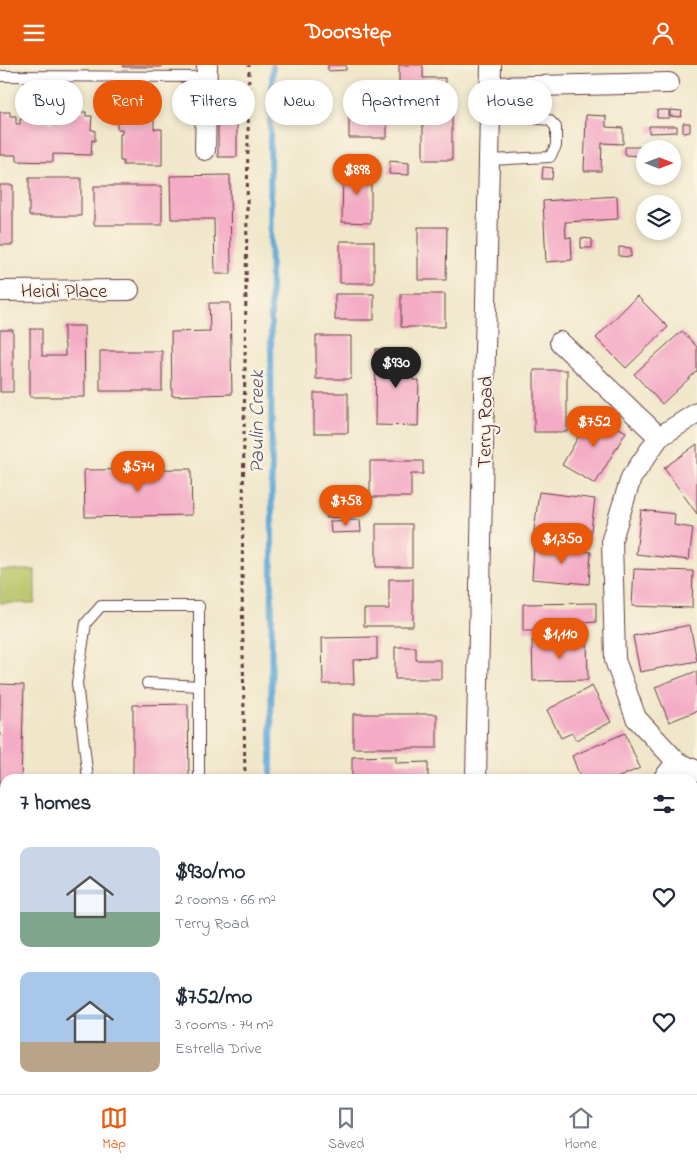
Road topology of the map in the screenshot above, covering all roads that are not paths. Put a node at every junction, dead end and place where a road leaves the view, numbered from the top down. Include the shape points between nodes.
1 (491, 65) edge
2 (207, 71) edge
3 (0, 76) edge
4 (491, 80) edge
5 (669, 83) dead end
6 (552, 86) edge
7 (552, 123) edge
8 (490, 125) edge
9 (206, 150) dead end
10 (489, 160) junction
11 (129, 290) dead end
12 (0, 291) edge
13 (560, 342) dead end
14 (697, 413) edge
15 (659, 437) junction
16 (147, 683) dead end
17 (199, 686) junction
18 (677, 762) junction
19 (697, 771) edge
20 (87, 774) edge
21 (199, 774) edge
22 (476, 774) edge
23 (667, 774) edge

1 - 4 street, Terry Road
2 - 3 lane
2 - 9 street
5 - 6 street
7 - 10 lane via 556,127 556,146 550,157
8 - 10 street, Terry Road
10 - 22 street, Terry Road
11 - 12 street, Heidi Place
13 - 15 street
14 - 15 street
15 - 18 street via 631,478 612,539 615,660 636,717
16 - 17 lane
17 - 20 lane via 199,605 101,605 86,623 77,683
17 - 21 lane
18 - 19 street
18 - 23 street

